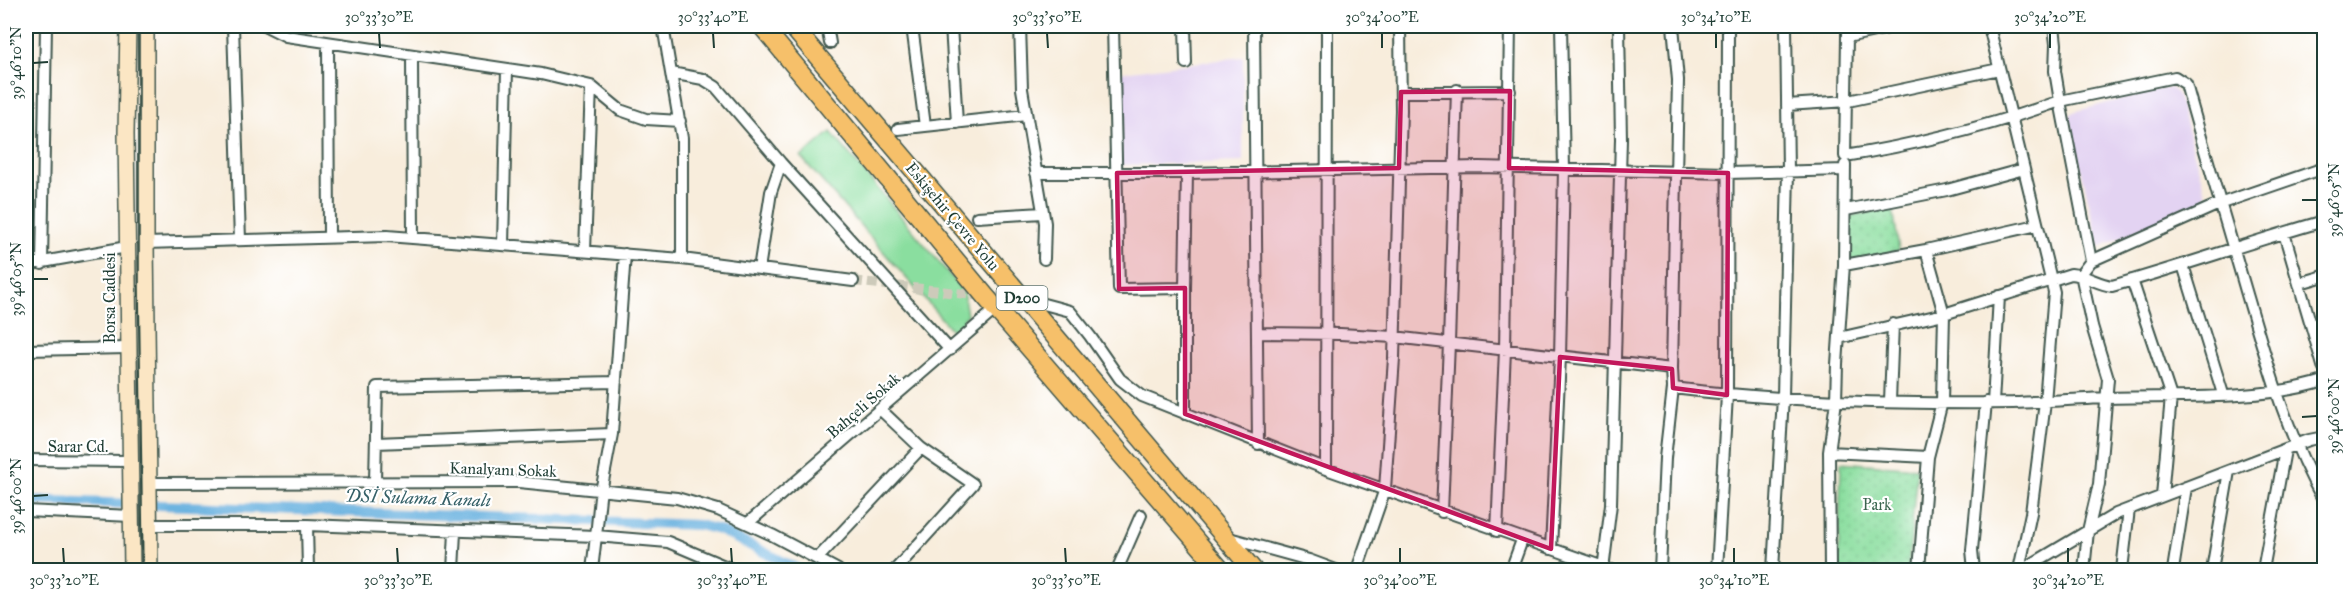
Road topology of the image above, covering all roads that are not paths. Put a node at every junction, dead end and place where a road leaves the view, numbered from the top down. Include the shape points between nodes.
1 (46, 26) edge
2 (128, 26) edge
3 (146, 26) edge
4 (233, 26) edge
5 (266, 26) edge
6 (663, 26) edge
7 (762, 26) edge
8 (792, 26) edge
9 (826, 26) edge
10 (912, 26) edge
11 (951, 26) edge
12 (1020, 26) edge
13 (1113, 26) edge
14 (1185, 26) edge
15 (1254, 26) edge
16 (1327, 26) edge
17 (1400, 26) edge
18 (1510, 26) edge
19 (1561, 26) edge
20 (1619, 26) edge
21 (1674, 26) edge
22 (1728, 26) edge
23 (1786, 26) edge
24 (1846, 26) edge
25 (1898, 26) edge
26 (1989, 26) edge
27 (2054, 26) edge
28 (2322, 26) edge
29 (2325, 36) edge
30 (1847, 37) junction
31 (328, 43) junction
32 (830, 44) dead end
33 (412, 56) junction
34 (1186, 63) dead end
35 (507, 69) junction
36 (1999, 69) junction
37 (671, 73) junction
38 (591, 86) junction
39 (1457, 90) junction
40 (1510, 91) junction
41 (1401, 92) junction
42 (2060, 101) junction
43 (1848, 102) junction
44 (1787, 105) junction
45 (1026, 115) junction
46 (2011, 119) junction
47 (680, 121) junction
48 (957, 123) junction
49 (925, 126) junction
50 (898, 129) dead end
51 (1845, 156) junction
52 (781, 163) junction
53 (1454, 167) junction
54 (1399, 168) junction
55 (1509, 168) junction
56 (2325, 168) edge
57 (1326, 169) junction
58 (1564, 169) junction
59 (2024, 169) junction
60 (1620, 170) junction
61 (1255, 171) junction
62 (1676, 171) junction
63 (1788, 171) junction
64 (1845, 171) junction
65 (1036, 172) junction
66 (1117, 173) junction
67 (1187, 173) junction
68 (1728, 173) junction
69 (2219, 204) junction
70 (1846, 210) junction
71 (1043, 213) junction
72 (977, 217) dead end
73 (2325, 221) edge
74 (2037, 225) junction
75 (2283, 233) junction
76 (329, 237) junction
77 (412, 238) junction
78 (240, 240) junction
79 (146, 243) junction
80 (503, 245) junction
81 (127, 247) junction
82 (2234, 248) junction
83 (1926, 250) junction
84 (585, 251) junction
85 (625, 254) junction
86 (682, 259) junction
87 (1044, 259) dead end
88 (2091, 261) junction
89 (42, 264) junction
90 (26, 265) edge
91 (1844, 265) junction
92 (2183, 265) junction
93 (759, 269) junction
94 (2081, 274) junction
95 (2325, 276) edge
96 (2052, 280) junction
97 (2132, 280) junction
98 (853, 281) tunnel mouth
99 (2300, 283) junction
100 (1185, 288) junction
101 (1999, 296) junction
102 (1040, 303) dead end
103 (996, 309) junction
104 (1944, 314) junction
105 (1893, 324) junction
106 (1258, 333) junction
107 (1326, 334) junction
108 (1394, 337) junction
109 (1839, 338) junction
110 (1449, 343) junction
111 (128, 348) junction
112 (26, 350) edge
113 (950, 350) junction
114 (1505, 350) junction
115 (1560, 357) junction
116 (1614, 363) junction
117 (1672, 369) junction
118 (2325, 369) edge
119 (2325, 381) edge
120 (616, 382) junction
121 (1672, 388) junction
122 (2276, 391) junction
123 (1727, 394) junction
124 (2223, 394) junction
125 (1783, 397) junction
126 (2170, 397) junction
127 (2107, 398) junction
128 (1836, 401) junction
129 (1890, 401) junction
130 (1942, 402) junction
131 (1989, 402) junction
132 (2045, 402) junction
133 (881, 410) junction
134 (1185, 414) junction
135 (612, 434) junction
136 (2325, 436) edge
137 (376, 443) junction
138 (1258, 444) junction
139 (2298, 445) junction
140 (921, 448) junction
141 (2285, 450) junction
142 (1829, 452) junction
143 (1928, 457) junction
144 (26, 460) edge
145 (130, 461) junction
146 (1326, 470) junction
147 (2229, 471) junction
148 (375, 481) junction
149 (150, 486) junction
150 (2186, 487) junction
151 (1385, 489) junction
152 (601, 493) junction
153 (2162, 496) junction
154 (2325, 501) edge
155 (2129, 509) junction
156 (26, 511) edge
157 (1442, 512) junction
158 (131, 514) junction
159 (1141, 515) dead end
160 (150, 519) junction
161 (747, 523) junction
162 (307, 525) junction
163 (1497, 531) junction
164 (2088, 531) junction
165 (455, 532) junction
166 (596, 532) junction
167 (1226, 538) junction
168 (1522, 540) junction
169 (1551, 549) junction
170 (2325, 553) edge
171 (817, 559) junction
172 (132, 570) edge
173 (150, 570) edge
174 (308, 570) edge
175 (453, 570) edge
176 (592, 570) edge
177 (734, 570) edge
178 (838, 570) edge
179 (895, 570) edge
180 (1117, 570) edge
181 (1221, 570) edge
182 (1253, 570) edge
183 (1331, 570) edge
184 (1357, 570) edge
185 (1511, 570) edge
186 (1606, 570) edge
187 (1660, 570) edge
188 (1717, 570) edge
189 (1773, 570) edge
190 (1830, 570) edge
191 (1919, 570) edge
192 (1974, 570) edge
193 (2020, 570) edge
194 (2084, 570) edge
195 (2122, 570) edge
196 (2173, 570) edge
197 (2212, 570) edge
198 (2263, 570) edge
199 (2321, 570) edge

1 - 89 street
2 - 81 main road, Borsa Caddesi
3 - 79 main road
4 - 78 street
5 - 31 street via 286,36
6 - 37 street
7 - 103 highway, Eskişehir Çevre Yolu / D200
8 - 167 highway, Eskişehir Çevre Yolu / D200
9 - 32 street
10 - 49 street
11 - 48 street
12 - 45 street
13 - 66 street
14 - 34 street
15 - 61 street
16 - 57 street
17 - 41 street
18 - 40 street
19 - 58 street
20 - 60 street
21 - 62 street via 1678,80
22 - 68 street
23 - 44 street
24 - 30 street
25 - 30 street
26 - 36 street
27 - 42 street
28 - 29 street
30 - 43 street
31 - 33 street
31 - 76 street
33 - 35 street
33 - 77 street
35 - 38 street
35 - 80 street
36 - 43 street
36 - 46 street
37 - 47 street
37 - 52 street via 703,79 716,87
38 - 47 street via 620,110 646,119
38 - 84 street
39 - 40 street
39 - 41 street
39 - 53 street
40 - 55 street
41 - 54 street
42 - 46 street
42 - 69 street via 2175,77 2186,84
42 - 88 street
43 - 44 street
43 - 51 street
44 - 63 street
45 - 48 street
45 - 65 street
46 - 51 street
46 - 59 street
47 - 86 street
48 - 49 street
49 - 50 street
51 - 64 street
52 - 93 street via 771,192
52 - 113 street
53 - 54 street
53 - 55 street
53 - 110 street
54 - 57 street
54 - 108 street
55 - 58 street
55 - 114 street
56 - 69 street
57 - 61 street
57 - 107 street
58 - 60 street
58 - 115 street
59 - 70 street
59 - 74 street
60 - 62 street
60 - 116 street
61 - 67 street
61 - 106 street
62 - 68 street
62 - 117 street
63 - 64 street
63 - 68 street
63 - 125 street
64 - 70 street
65 - 66 street
65 - 71 street
66 - 67 street
66 - 100 street via 1119,289
67 - 100 street
68 - 123 street
69 - 82 street
69 - 88 street
70 - 91 street
71 - 72 street
71 - 87 street
73 - 75 street
74 - 83 street
74 - 96 street
75 - 82 street
75 - 99 street
76 - 77 street
76 - 78 street
77 - 80 street
78 - 79 street
79 - 149 main road
80 - 84 street
81 - 89 street
81 - 111 main road, Borsa Caddesi
82 - 92 street
82 - 122 street
83 - 91 street
83 - 104 street
84 - 85 street
85 - 86 street
85 - 120 street
86 - 93 street
88 - 94 street
89 - 90 street
91 - 109 street
92 - 97 street
92 - 124 street
93 - 98 street
94 - 96 street
94 - 97 street via 2112,286
94 - 127 street via 2108,379
95 - 99 street
96 - 101 street
96 - 132 street
97 - 126 street
99 - 118 street
100 - 134 street
101 - 104 street
101 - 131 street
102 - 134 street via 1070,311 1120,379 1142,396
103 - 113 street, Bahçeli Sokak
103 - 181 highway, Eskişehir Çevre Yolu / D200
104 - 105 street
104 - 130 street
105 - 109 street
105 - 129 street
106 - 107 street
106 - 138 street
107 - 108 street
107 - 146 street
108 - 110 street
108 - 151 street
109 - 128 street
110 - 114 street
110 - 157 street
111 - 112 street
111 - 145 main road, Borsa Caddesi
113 - 133 street, Bahçeli Sokak
114 - 115 street
114 - 163 street
115 - 116 street
115 - 169 street
116 - 117 street
116 - 186 street
117 - 121 street
119 - 122 street
120 - 135 street
120 - 137 street via 377,387
121 - 123 street
121 - 187 street
122 - 124 street
122 - 139 street
123 - 125 street
123 - 188 street
124 - 126 street
125 - 128 street
125 - 189 street
126 - 127 street
126 - 153 street
127 - 132 street
127 - 164 street via 2099,484
128 - 129 street
128 - 142 street
129 - 130 street
130 - 131 street
130 - 143 street
131 - 132 street
131 - 192 street via 1972,550
132 - 193 street
133 - 140 street
133 - 161 street, Bahçeli Sokak
134 - 138 street
135 - 137 street
135 - 152 street
136 - 139 street
137 - 148 street
138 - 146 street
139 - 141 street
139 - 154 street
140 - 171 street
140 - 179 street via 973,484
141 - 147 street
141 - 198 street
142 - 143 street
142 - 190 street
143 - 191 street
144 - 145 street, Sarar Cd.
145 - 158 main road, Borsa Caddesi
146 - 151 street
147 - 150 street
147 - 197 street
148 - 149 street, Kanalyanı Sokak
148 - 152 street, Kanalyanı Sokak via 519,482
149 - 160 main road
150 - 153 street
150 - 196 street
151 - 157 street
151 - 184 street
152 - 161 street, Kanalyanı Sokak via 677,498
152 - 166 street
153 - 155 street
155 - 164 street
155 - 195 street
156 - 158 street
157 - 163 street
158 - 172 main road, Borsa Caddesi
159 - 180 street
160 - 162 street
160 - 173 main road
161 - 171 street, Kanalyanı Sokak
162 - 165 street
162 - 174 street
163 - 168 street
164 - 193 street
164 - 194 street
165 - 166 street
165 - 175 street
166 - 176 street
166 - 177 street via 668,542
167 - 182 highway, Eskişehir Çevre Yolu / D200
167 - 183 street via 1309,560
168 - 169 street
168 - 185 street
169 - 186 street
170 - 199 street
171 - 178 street, Kanalyanı Sokak

